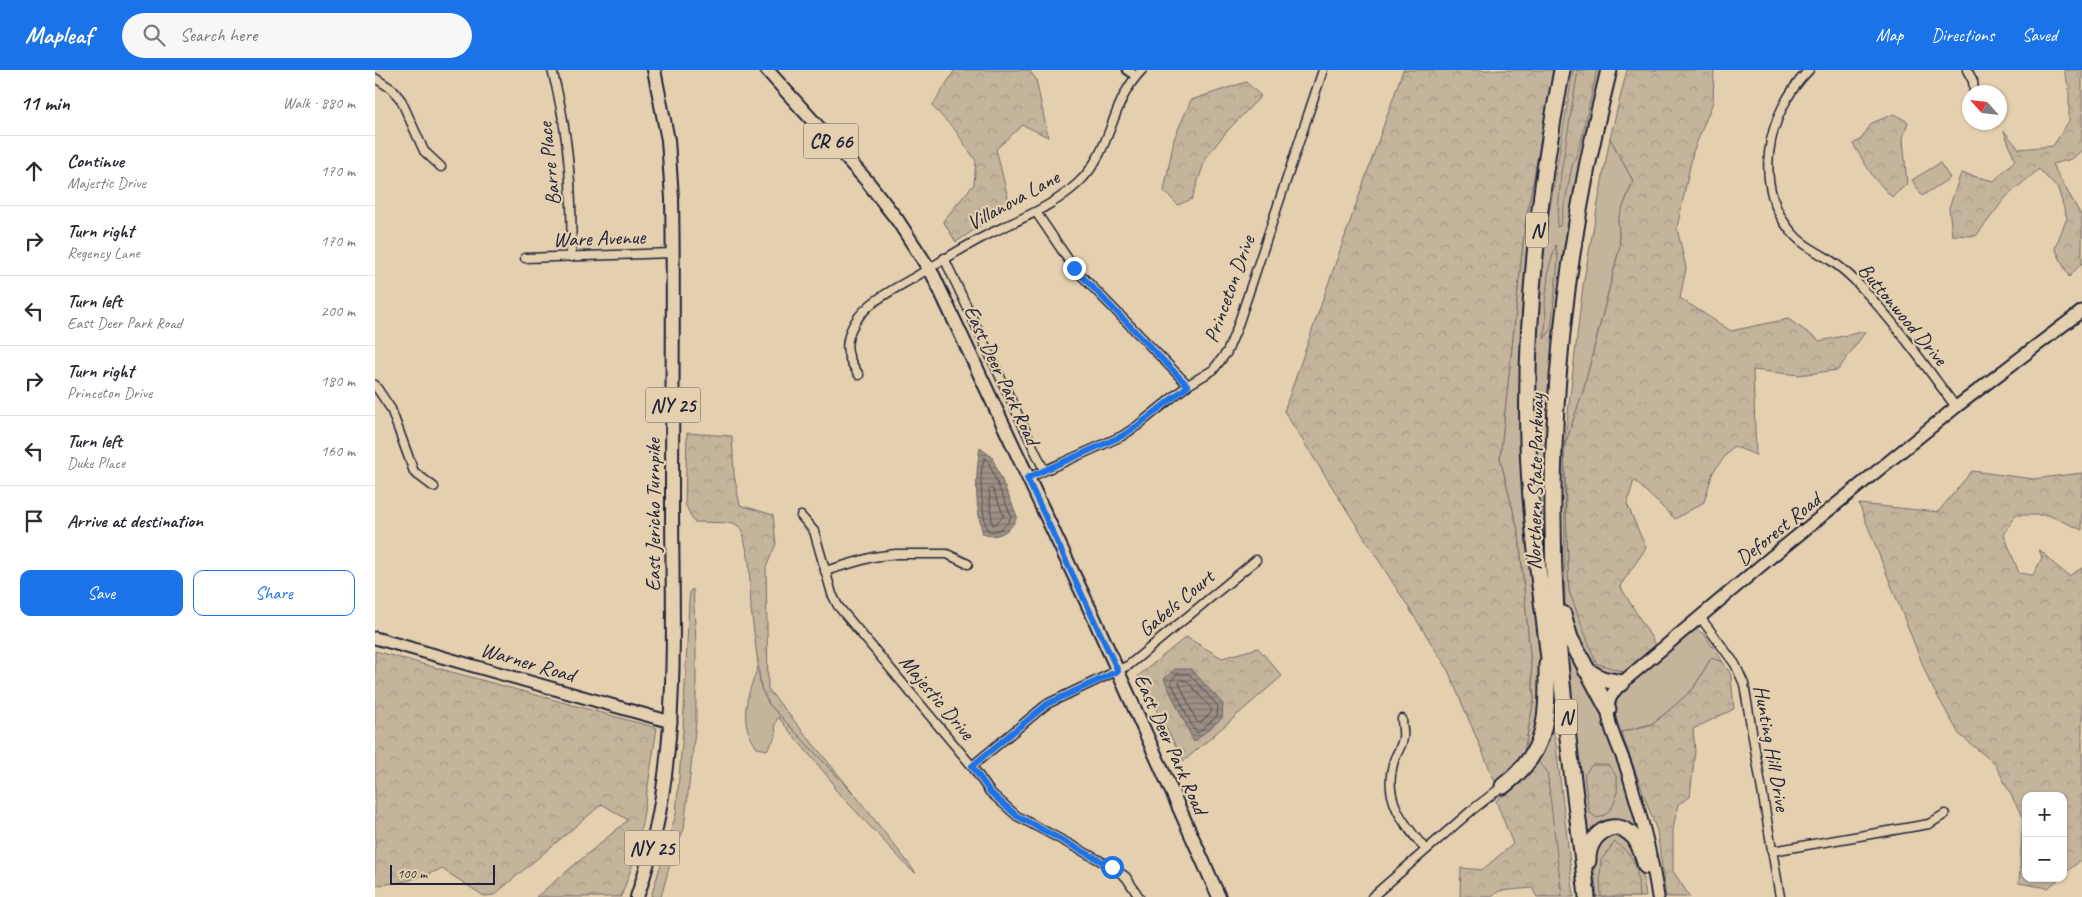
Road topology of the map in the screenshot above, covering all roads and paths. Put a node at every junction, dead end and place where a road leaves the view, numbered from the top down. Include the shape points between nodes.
1 (552, 70) edge
2 (655, 70) edge
3 (767, 70) edge
4 (1127, 70) edge
5 (1323, 70) edge
6 (1562, 70) edge
7 (1609, 70) edge
8 (1809, 70) edge
9 (1967, 70) edge
10 (1139, 73) edge
11 (375, 78) edge
12 (1973, 85) edge
13 (441, 167) dead end
14 (1036, 212) junction
15 (673, 253) junction
16 (571, 257) junction
17 (525, 258) dead end
18 (944, 258) junction
19 (929, 268) junction
20 (2082, 311) edge
21 (859, 375) dead end
22 (375, 385) edge
23 (1188, 386) junction
24 (1956, 407) junction
25 (1044, 470) junction
26 (1027, 478) junction
27 (434, 487) dead end
28 (801, 516) dead end
29 (1553, 536) junction
30 (1256, 560) dead end
31 (968, 564) dead end
32 (825, 571) junction
33 (1700, 617) junction
34 (375, 638) edge
35 (1548, 648) junction
36 (1586, 669) junction
37 (1118, 671) junction
38 (1622, 683) junction
39 (1608, 709) junction
40 (1402, 719) dead end
41 (671, 722) junction
42 (972, 766) junction
43 (1503, 786) joint
44 (1945, 814) dead end
45 (1643, 829) junction
46 (1426, 850) junction
47 (1772, 851) junction
48 (1646, 866) junction
49 (637, 897) edge
50 (1139, 897) edge
51 (1219, 897) edge
52 (1372, 897) edge
53 (1577, 897) edge
54 (1588, 897) edge
55 (1651, 897) edge
56 (1658, 897) edge
57 (1780, 897) edge

1 - 16 street, Barre Place via 567,142
2 - 15 main road, East Jericho Turnpike / NY 25 via 671,164
3 - 19 main road, East Deer Park Road / CR 66 via 867,181
4 - 10 street
5 - 23 street, Princeton Drive via 1227,352 1213,370
6 - 35 highway, Northern State Parkway / N via 1536,239 1527,367 1533,518
7 - 29 highway, Northern State Parkway / N via 1586,173 1568,283 1560,358
8 - 24 street, Buttonwood Drive via 1785,103 1771,140 1769,181 1777,212 1809,249 1835,264 1869,295
9 - 12 street
10 - 14 street, Villanova Lane via 1121,99 1092,168 1077,185
11 - 13 street via 393,89 424,151
14 - 18 street, Villanova Lane
14 - 23 street via 1074,268
15 - 16 street, Ware Avenue
15 - 41 main road, East Jericho Turnpike / NY 25
16 - 17 street, Ware Avenue
18 - 19 street, Villanova Lane
18 - 25 street
19 - 21 street, Villanova Lane via 873,302 860,316 851,331 847,351
19 - 26 main road, East Deer Park Road / CR 66
20 - 24 street, Deforest Road
22 - 27 street via 391,409 414,472
23 - 25 street, Princeton Drive via 1122,436
24 - 33 street, Deforest Road
25 - 26 street, Princeton Drive
26 - 37 main road, East Deer Park Road / CR 66
28 - 32 street, Majestic Drive via 814,532
29 - 36 highway via 1560,571 1563,617
29 - 54 highway, Northern State Parkway / N via 1559,659
30 - 37 street, Gabels Court
31 - 32 street via 947,554 896,554
32 - 42 street, Majestic Drive via 838,606
33 - 38 street, Deforest Road
33 - 47 street, Hunting Hill Drive via 1735,664 1744,684
34 - 41 street, Warner Road
35 - 43 highway via 1544,728 1529,759
35 - 53 highway, Northern State Parkway / N
36 - 38 highway via 1602,679
36 - 39 highway
37 - 42 street, Gabels Court via 1047,704
37 - 51 main road, East Deer Park Road / CR 66
38 - 39 street, Deforest Road via 1612,695
39 - 45 street
40 - 46 street via 1403,738 1392,766 1391,797 1405,826
41 - 49 main road, East Jericho Turnpike / NY 25 via 657,822
42 - 50 street, Majestic Drive via 990,792 1017,816 1112,867 1126,878
43 - 46 street
44 - 47 street via 1929,824
45 - 48 street
45 - 56 street
46 - 52 street
47 - 57 street, Hunting Hill Drive
48 - 54 highway via 1634,836 1620,829 1603,831 1593,838 1589,850
48 - 55 street

